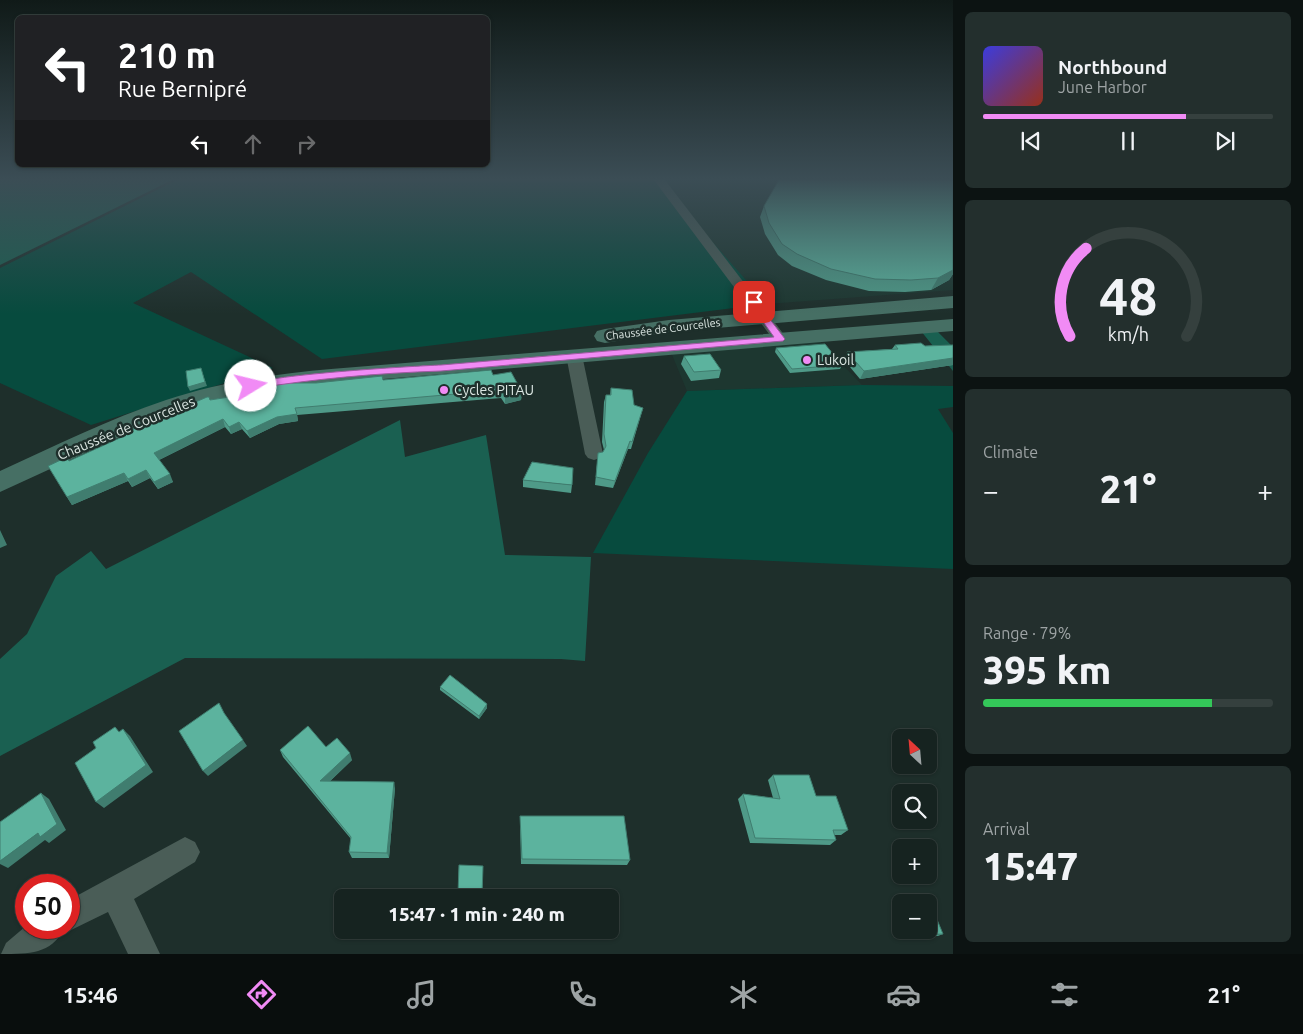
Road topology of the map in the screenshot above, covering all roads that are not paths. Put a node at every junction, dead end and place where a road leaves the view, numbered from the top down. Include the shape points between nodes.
1 (693, 225) edge
2 (953, 302) edge
3 (765, 318) junction
4 (953, 325) edge
5 (780, 339) junction
6 (574, 348) junction
7 (594, 454) dead end
8 (0, 482) edge
9 (186, 852) dead end
10 (115, 893) junction
11 (80, 910) edge
12 (35, 939) edge
13 (17, 954) edge
14 (144, 954) edge

1 - 3 street
2 - 3 main road, Chaussée de Courcelles
3 - 5 street
3 - 6 main road, Chaussée de Courcelles via 669,326
4 - 5 main road, Chaussée de Courcelles
5 - 6 main road, Chaussée de Courcelles
6 - 7 street
6 - 8 main road, Chaussée de Courcelles via 441,368 284,381 234,389 151,415
9 - 10 street
10 - 11 street
10 - 14 street
12 - 13 street

